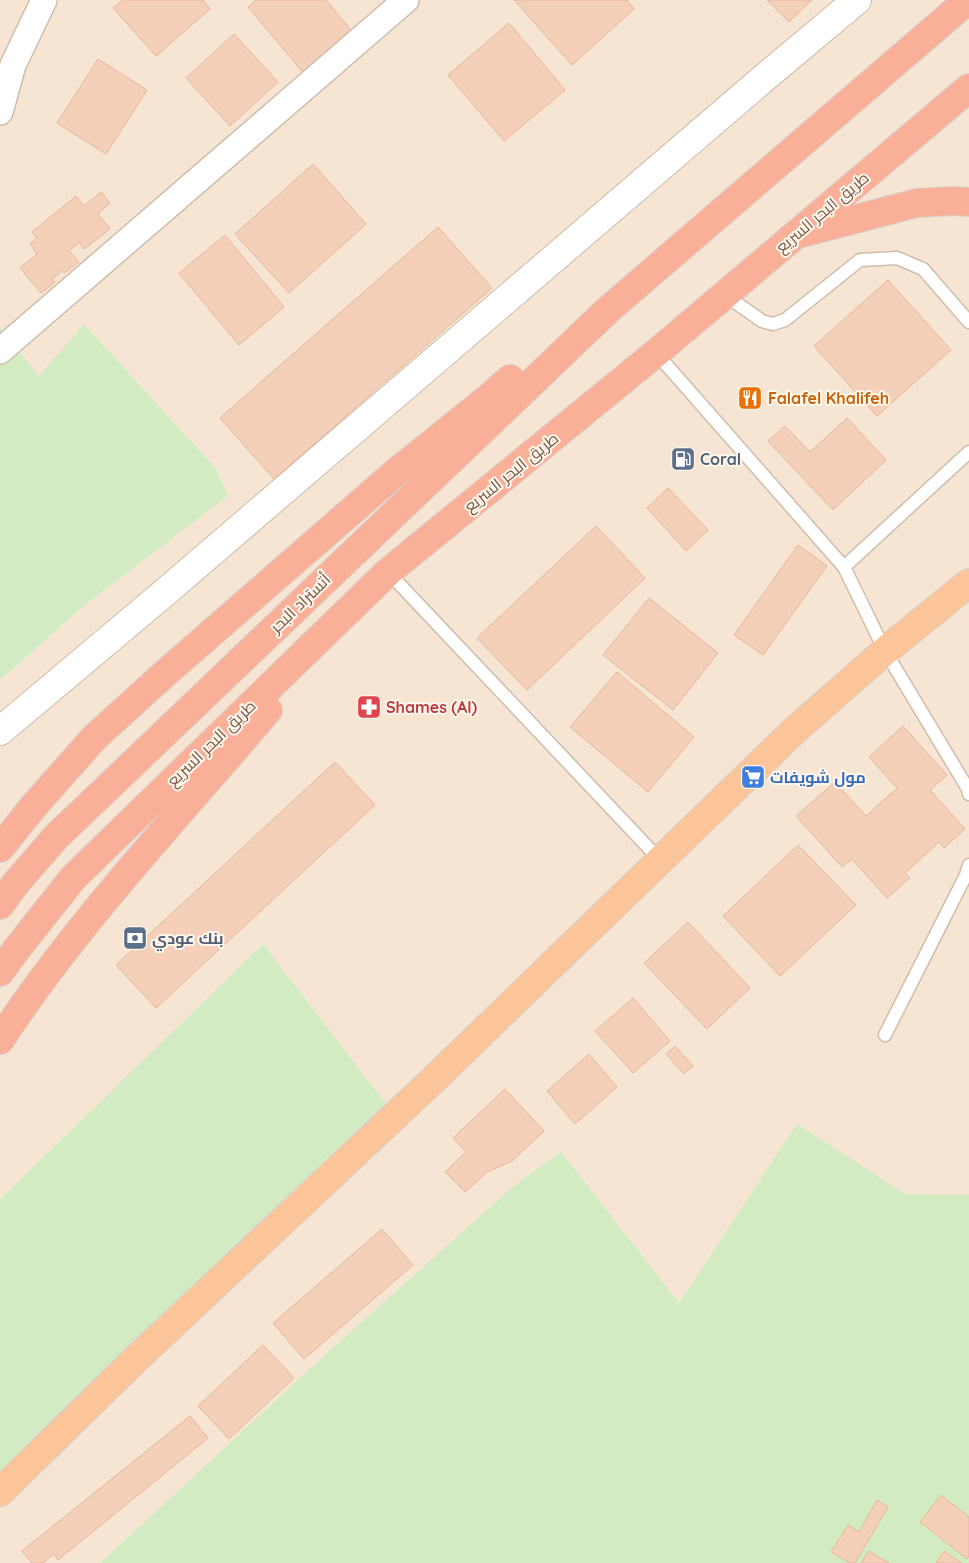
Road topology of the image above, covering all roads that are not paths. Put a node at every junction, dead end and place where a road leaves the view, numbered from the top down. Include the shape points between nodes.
1 (44, 0) edge
2 (406, 0) edge
3 (858, 0) edge
4 (968, 0) edge
5 (969, 88) edge
6 (2, 98) edge
7 (969, 202) edge
8 (796, 234) junction
9 (726, 295) junction
10 (609, 309) junction
11 (969, 322) edge
12 (0, 351) edge
13 (656, 353) junction
14 (969, 452) edge
15 (844, 567) junction
16 (388, 572) junction
17 (969, 583) edge
18 (326, 631) junction
19 (885, 651) junction
20 (0, 731) edge
21 (969, 794) edge
22 (0, 848) edge
23 (660, 860) junction
24 (969, 866) edge
25 (0, 905) edge
26 (0, 972) edge
27 (885, 1035) dead end
28 (0, 1040) edge
29 (0, 1492) edge

1 - 6 street via 13,65
2 - 12 street
3 - 20 street
4 - 10 highway
5 - 8 highway, طريق البحر السريع
7 - 8 highway via 917,203
8 - 9 highway, طريق البحر السريع
9 - 11 lane via 762,321 773,324 786,320 860,260 897,258 923,269
9 - 13 highway, طريق البحر السريع
10 - 22 highway via 525,366 394,474 169,670 94,738
10 - 25 highway, أتستراد البحر via 56,837
13 - 15 lane
13 - 16 highway, طريق البحر السريع
14 - 15 lane
15 - 19 lane
16 - 18 highway, طريق البحر السريع
16 - 23 lane
17 - 19 highway
18 - 26 highway, طريق البحر السريع via 73,878
18 - 28 highway via 267,711 66,947
19 - 21 lane
19 - 23 highway via 795,730
23 - 29 highway
24 - 27 lane

